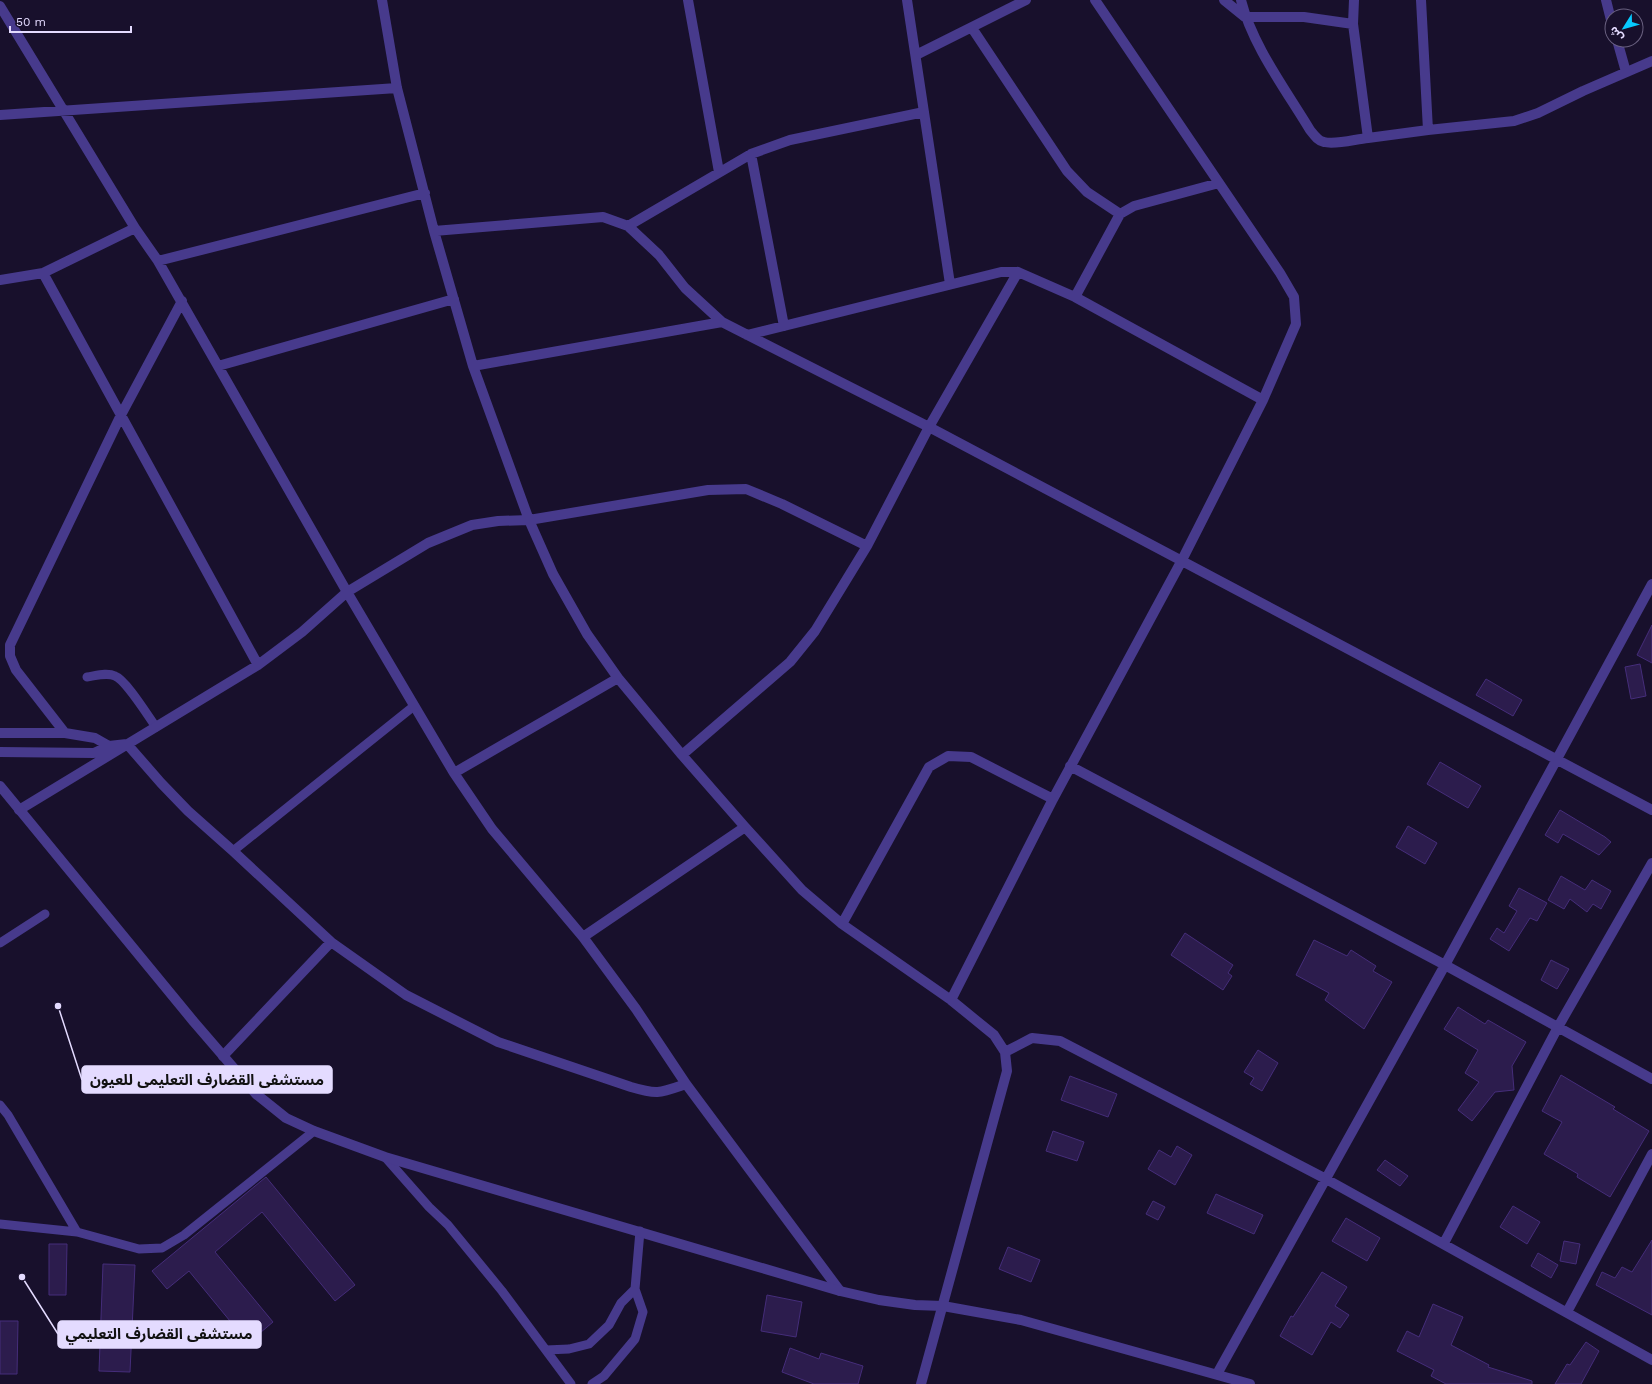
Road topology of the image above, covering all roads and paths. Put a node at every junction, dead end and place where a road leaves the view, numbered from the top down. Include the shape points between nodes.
1 (382, 0) edge
2 (688, 0) edge
3 (907, 0) edge
4 (1026, 0) edge
5 (1096, 0) edge
6 (1224, 0) edge
7 (1241, 0) edge
8 (1354, 0) edge
9 (1421, 0) edge
10 (0, 6) edge
11 (1245, 17) junction
12 (1353, 24) junction
13 (972, 28) junction
14 (1619, 48) edge
15 (916, 55) junction
16 (1652, 61) edge
17 (1626, 72) junction
18 (398, 88) junction
19 (65, 111) junction
20 (924, 112) junction
21 (0, 115) edge
22 (1428, 130) junction
23 (1368, 138) junction
24 (751, 154) junction
25 (719, 172) junction
26 (1219, 183) junction
27 (425, 193) junction
28 (1120, 214) junction
29 (628, 226) junction
30 (135, 228) junction
31 (434, 231) junction
32 (158, 261) junction
33 (1018, 272) junction
34 (42, 273) junction
35 (0, 280) edge
36 (950, 284) junction
37 (1075, 297) junction
38 (454, 299) junction
39 (182, 301) junction
40 (722, 322) junction
41 (784, 326) junction
42 (747, 335) junction
43 (218, 366) junction
44 (473, 366) junction
45 (1263, 400) junction
46 (121, 415) junction
47 (929, 427) junction
48 (529, 520) junction
49 (868, 546) junction
50 (1181, 562) junction
51 (1652, 584) edge
52 (347, 592) junction
53 (258, 665) junction
54 (87, 677) dead end
55 (618, 678) junction
56 (414, 706) junction
57 (156, 727) junction
58 (0, 733) edge
59 (65, 733) junction
60 (127, 744) junction
61 (109, 746) junction
62 (0, 752) edge
63 (682, 755) junction
64 (1556, 760) junction
65 (1070, 766) junction
66 (454, 773) junction
67 (0, 786) edge
68 (1053, 799) junction
69 (19, 810) junction
70 (1652, 810) edge
71 (745, 827) junction
72 (233, 851) junction
73 (1652, 863) edge
74 (45, 914) dead end
75 (842, 924) junction
76 (583, 937) junction
77 (331, 942) junction
78 (0, 943) edge
79 (1445, 965) junction
80 (951, 1000) junction
81 (1558, 1026) junction
82 (1005, 1052) junction
83 (223, 1056) junction
84 (1652, 1079) edge
85 (686, 1084) junction
86 (0, 1105) edge
87 (314, 1131) junction
88 (1652, 1154) edge
89 (385, 1157) junction
90 (1326, 1179) junction
91 (0, 1224) edge
92 (640, 1231) junction
93 (77, 1232) junction
94 (1444, 1243) junction
95 (635, 1289) junction
96 (840, 1291) junction
97 (943, 1306) junction
98 (1567, 1312) junction
99 (546, 1350) junction
100 (1652, 1360) edge
101 (1217, 1374) junction
102 (571, 1384) edge
103 (592, 1384) edge
104 (921, 1384) edge
105 (1250, 1384) edge

1 - 18 street
2 - 25 street
3 - 15 street
4 - 13 street
5 - 26 street
6 - 11 street
7 - 11 street
8 - 12 street
9 - 22 street
10 - 19 street
11 - 12 street via 1304,17
11 - 23 street via 1268,60 1317,138 1333,143
12 - 23 street
13 - 15 street
13 - 28 street via 1067,171 1087,192
14 - 17 street
15 - 20 street
16 - 17 street
17 - 22 street via 1538,113 1514,121
18 - 19 street
18 - 27 street
19 - 21 street
19 - 30 street
20 - 24 street via 790,140
20 - 36 street
22 - 23 street
24 - 25 street
24 - 41 street
25 - 29 street
26 - 28 street via 1134,206
26 - 45 street via 1294,297 1296,324
27 - 31 street
27 - 32 street
28 - 37 street
29 - 31 street via 603,217
29 - 40 street via 659,255 685,288
30 - 32 street
30 - 34 street
31 - 38 street
32 - 39 street
33 - 36 street via 1001,272
33 - 37 street
33 - 47 street
34 - 35 street
34 - 46 street
36 - 41 street
37 - 45 street
38 - 43 street
38 - 44 street
39 - 43 street
39 - 46 street
40 - 42 street
40 - 44 street
41 - 42 street
42 - 47 street
43 - 52 street
44 - 48 street
45 - 50 street
46 - 53 street
46 - 59 street via 10,645 10,656 16,670
47 - 49 street
47 - 50 street
48 - 49 street via 708,490 746,489
48 - 52 street via 472,525 428,543
48 - 55 street via 553,574 587,634
49 - 63 street via 815,631 790,662
50 - 64 street
50 - 65 street
51 - 64 street
52 - 53 street via 302,632
52 - 56 street
53 - 57 street
54 - 57 lane via 115,675
55 - 63 street
55 - 66 street
56 - 66 street
56 - 72 lane
57 - 60 street
58 - 59 street
59 - 61 street via 95,738
60 - 61 street
60 - 69 street
60 - 72 street via 188,811
61 - 62 street via 94,753
63 - 71 street
64 - 70 street
64 - 79 street
65 - 68 street
65 - 79 street
66 - 76 street via 492,829
67 - 69 street
68 - 75 street via 971,757 948,756 929,767
68 - 80 street
69 - 83 street
71 - 75 street via 802,890
71 - 76 street
72 - 77 street
73 - 81 street
74 - 78 lane
75 - 80 street
76 - 85 street via 636,1009
77 - 83 street
77 - 85 street via 406,995 498,1042 651,1093
79 - 81 street
79 - 90 street
80 - 82 street via 994,1035
81 - 84 street
81 - 94 street
82 - 90 street via 1032,1038 1060,1041
82 - 97 street via 1008,1071
83 - 87 street via 256,1094 286,1118
85 - 96 street
86 - 93 lane
87 - 89 street
87 - 93 lane via 184,1235 162,1248 139,1249
88 - 98 street
89 - 92 street
89 - 99 lane via 448,1225
90 - 94 street
90 - 101 street
91 - 93 lane
92 - 95 lane
92 - 96 street
94 - 98 street
95 - 99 lane via 621,1303 609,1325 589,1344 569,1349
95 - 103 lane via 643,1312 635,1339 604,1376
96 - 97 street via 880,1300
97 - 101 street via 1021,1320
97 - 104 street
98 - 100 street
99 - 102 lane
101 - 105 street

